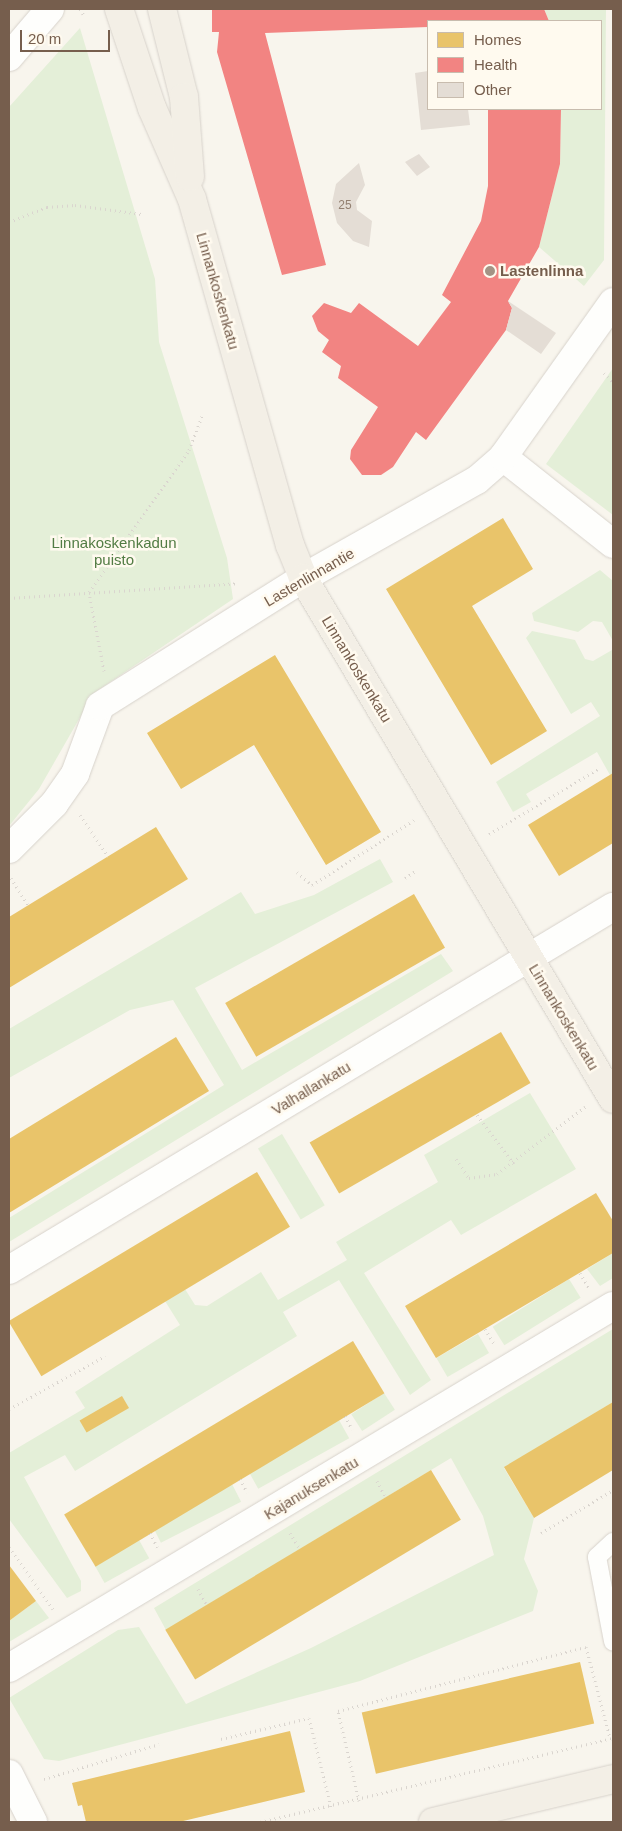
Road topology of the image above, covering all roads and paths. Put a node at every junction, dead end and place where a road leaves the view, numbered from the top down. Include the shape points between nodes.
1 (50, 9) edge
2 (80, 9) edge
3 (119, 9) edge
4 (162, 9) edge
5 (85, 17) dead end
6 (9, 57) edge
7 (192, 199) junction
8 (141, 214) dead end
9 (9, 222) edge
10 (613, 302) edge
11 (604, 373) dead end
12 (613, 382) edge
13 (203, 414) dead end
14 (504, 457) junction
15 (613, 544) edge
16 (303, 578) junction
17 (247, 582) dead end
18 (89, 592) junction
19 (9, 598) edge
20 (121, 689) junction
21 (598, 769) dead end
22 (439, 806) junction
23 (79, 814) dead end
24 (9, 849) edge
25 (465, 849) junction
26 (108, 856) dead end
27 (417, 870) dead end
28 (297, 872) dead end
29 (9, 876) edge
30 (405, 878) dead end
31 (28, 905) dead end
32 (613, 907) edge
33 (529, 957) junction
34 (611, 1096) edge
35 (477, 1115) dead end
36 (456, 1159) dead end
37 (514, 1164) junction
38 (9, 1270) edge
39 (580, 1273) dead end
40 (603, 1301) edge
41 (486, 1329) dead end
42 (499, 1352) dead end
43 (105, 1356) dead end
44 (9, 1409) edge
45 (613, 1490) edge
46 (541, 1533) dead end
47 (613, 1542) edge
48 (9, 1547) edge
49 (195, 1584) dead end
50 (207, 1605) dead end
51 (56, 1612) dead end
52 (613, 1641) edge
53 (9, 1668) edge
54 (611, 1738) edge
55 (221, 1739) dead end
56 (159, 1744) dead end
57 (9, 1774) edge
58 (613, 1779) edge
59 (41, 1780) dead end
60 (359, 1801) junction
61 (331, 1808) junction
62 (33, 1822) edge
63 (260, 1822) edge
64 (433, 1822) edge

1 - 6 street
2 - 5 path
3 - 7 main road, Linnankoskenkatu via 152,108
4 - 7 main road, Linnankoskenkatu via 184,97
7 - 16 main road, Linnankoskenkatu via 290,546
8 - 9 path via 75,205 47,207
10 - 14 street, Lastenlinnantie
11 - 12 path
13 - 18 path via 189,450
14 - 15 street
14 - 16 street, Lastenlinnantie via 477,480
16 - 20 street, Lastenlinnantie
16 - 22 main road, Linnankoskenkatu
17 - 18 path
18 - 19 path
18 - 20 path via 104,671
20 - 24 street, Lastenlinnantie via 100,706 75,774 54,804
21 - 25 path
22 - 25 main road, Linnankoskenkatu
22 - 28 path via 312,885
23 - 26 path
25 - 33 main road, Linnankoskenkatu
27 - 30 path
29 - 31 path
32 - 33 street, Valhallankatu
33 - 34 main road, Linnankoskenkatu
33 - 38 street, Valhallankatu
34 - 37 path via 566,1120
35 - 37 path
36 - 37 path via 469,1178 497,1174
39 - 40 path
40 - 53 street, Kajanuksenkatu
41 - 42 path
43 - 44 path
45 - 46 path
47 - 52 lane via 597,1557
48 - 51 path
49 - 50 path
54 - 60 path
54 - 60 path via 586,1647 338,1712
55 - 61 path via 309,1718
56 - 59 path
57 - 62 street
58 - 64 main road
60 - 61 path
61 - 63 path

